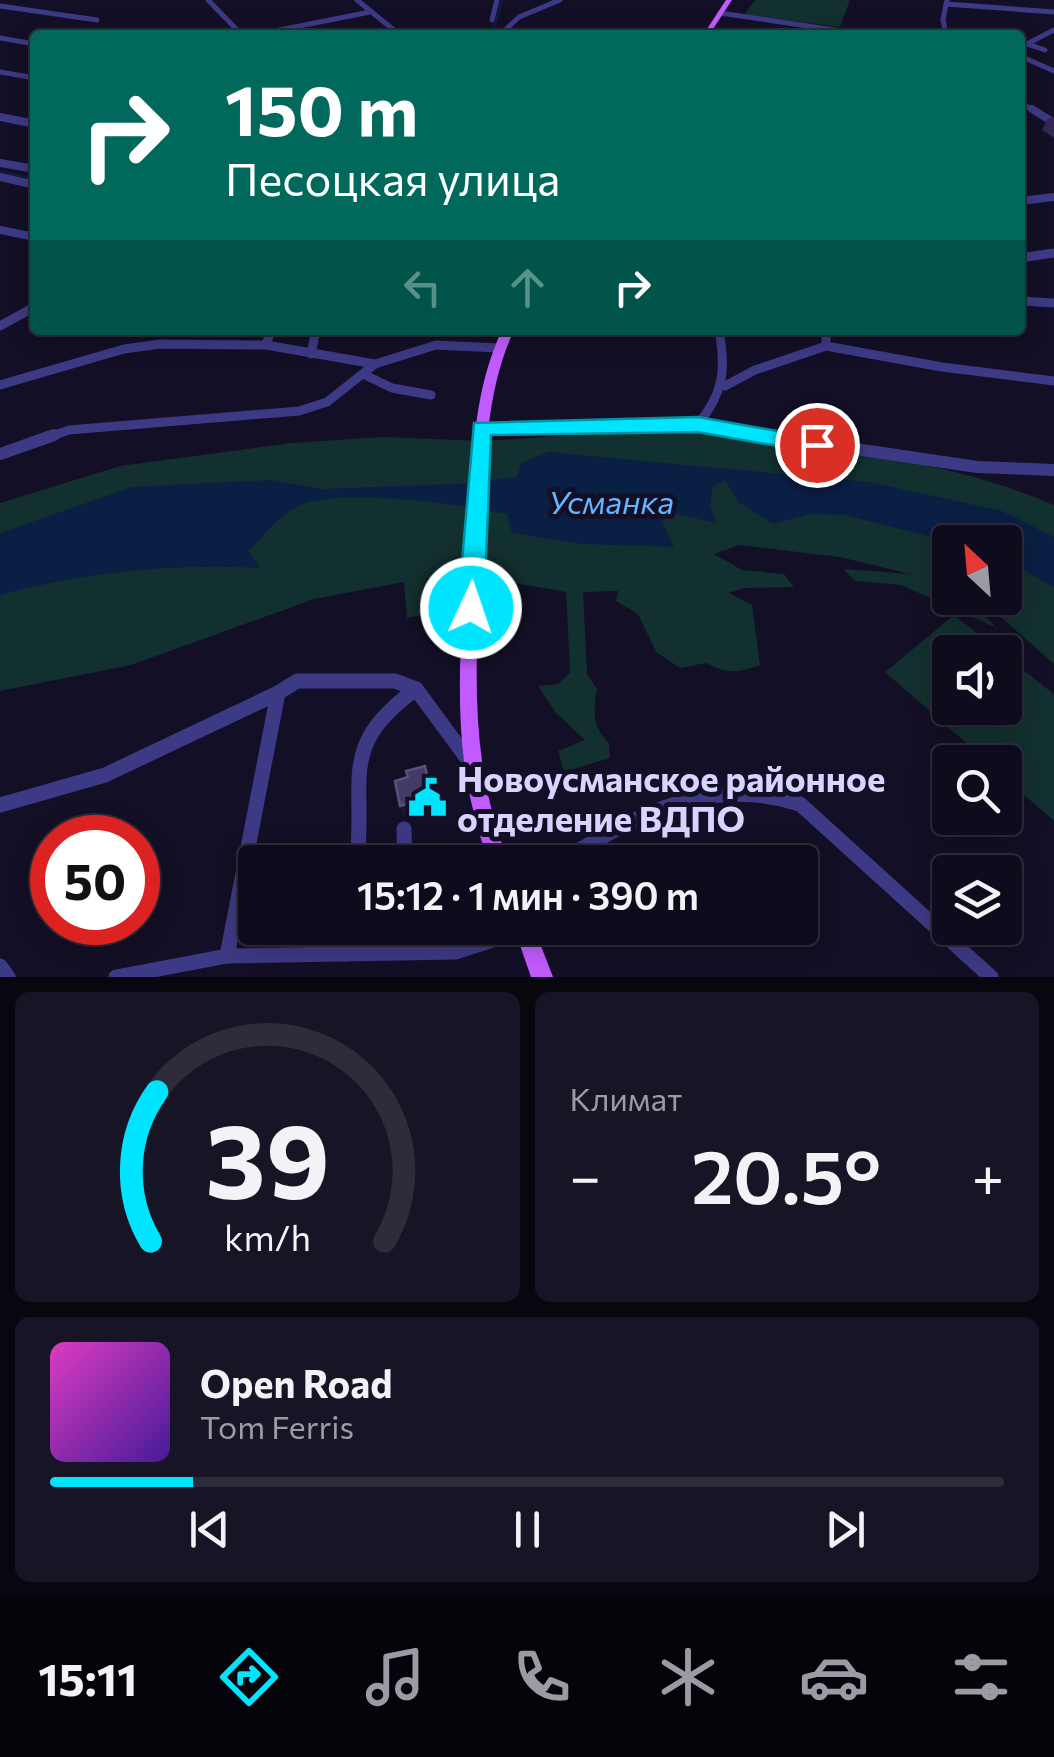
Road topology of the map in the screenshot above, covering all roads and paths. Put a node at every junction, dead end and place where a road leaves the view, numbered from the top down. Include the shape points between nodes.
1 (218, 0) edge
2 (356, 0) edge
3 (496, 0) edge
4 (560, 0) edge
5 (729, 0) edge
6 (208, 1) edge
7 (947, 2) edge
8 (1036, 2) edge
9 (0, 6) edge
10 (1045, 9) junction
11 (1054, 12) edge
12 (373, 13) junction
13 (720, 13) junction
14 (300, 16) dead end
15 (97, 20) dead end
16 (492, 20) dead end
17 (316, 25) junction
18 (237, 30) edge
19 (285, 30) edge
20 (393, 30) edge
21 (505, 30) edge
22 (709, 30) edge
23 (834, 30) edge
24 (945, 30) edge
25 (1054, 30) edge
26 (0, 38) edge
27 (30, 43) edge
28 (1025, 47) edge
29 (1025, 49) edge
30 (1025, 51) edge
31 (1054, 51) edge
32 (1054, 71) edge
33 (0, 72) edge
34 (30, 77) edge
35 (1025, 105) edge
36 (0, 117) edge
37 (1054, 122) edge
38 (30, 123) edge
39 (0, 162) edge
40 (30, 162) edge
41 (22, 166) junction
42 (30, 168) edge
43 (0, 177) edge
44 (30, 184) edge
45 (1054, 197) edge
46 (1025, 200) edge
47 (0, 230) edge
48 (30, 236) edge
49 (1054, 253) edge
50 (1025, 257) edge
51 (1025, 300) edge
52 (1054, 303) edge
53 (29, 310) dead end
54 (0, 326) edge
55 (269, 335) edge
56 (315, 335) edge
57 (505, 335) edge
58 (721, 335) edge
59 (826, 335) edge
60 (266, 345) junction
61 (826, 346) junction
62 (498, 348) junction
63 (311, 354) junction
64 (376, 364) junction
65 (366, 375) junction
66 (1052, 383) edge
67 (0, 385) edge
68 (725, 386) junction
69 (432, 395) dead end
70 (696, 424) junction
71 (481, 432) junction
72 (0, 454) edge
73 (1054, 470) edge
74 (416, 689) junction
75 (278, 693) junction
76 (474, 766) junction
77 (0, 805) edge
78 (404, 829) dead end
79 (356, 845) edge
80 (404, 845) edge
81 (493, 845) edge
82 (586, 845) edge
83 (346, 945) edge
84 (408, 945) edge
85 (476, 945) edge
86 (530, 945) edge
87 (408, 953) junction
88 (345, 954) junction
89 (228, 956) junction
90 (0, 966) edge
91 (8, 977) edge
92 (116, 977) edge
93 (542, 977) edge
94 (991, 977) edge

1 - 6 street
2 - 12 street
3 - 16 street
4 - 21 street via 519,16
5 - 13 main road
6 - 18 street
7 - 10 street
7 - 24 street
8 - 10 street
9 - 15 street
10 - 11 street
12 - 17 street
12 - 20 street
13 - 22 main road
13 - 23 street
14 - 17 street
17 - 19 street
25 - 28 street
26 - 27 street
29 - 31 street
30 - 32 street
33 - 34 street
35 - 37 street
36 - 38 street
39 - 41 street
40 - 41 street
41 - 42 street
43 - 44 street
45 - 46 street
47 - 48 street
49 - 50 street
51 - 52 street
53 - 54 street
55 - 60 street
56 - 63 street
57 - 62 main road
58 - 68 street
59 - 61 street
60 - 63 street
60 - 67 street via 124,349
61 - 66 street
61 - 68 street
62 - 64 street via 436,346
62 - 71 main road
63 - 64 street
64 - 65 street
65 - 69 street
65 - 72 street via 327,402 299,411 68,430
68 - 70 street
70 - 71 street
70 - 73 street via 850,451
71 - 76 main road via 466,702
74 - 75 street via 395,681 320,680 297,681
74 - 76 street
74 - 79 street via 375,719 358,748
75 - 77 street via 105,775
75 - 89 street
76 - 81 main road
78 - 80 street
82 - 94 street via 625,821 690,799 779,794 800,804
83 - 88 street
84 - 87 street
85 - 87 street
86 - 93 main road
87 - 88 street
88 - 89 street
89 - 92 street
90 - 91 street

